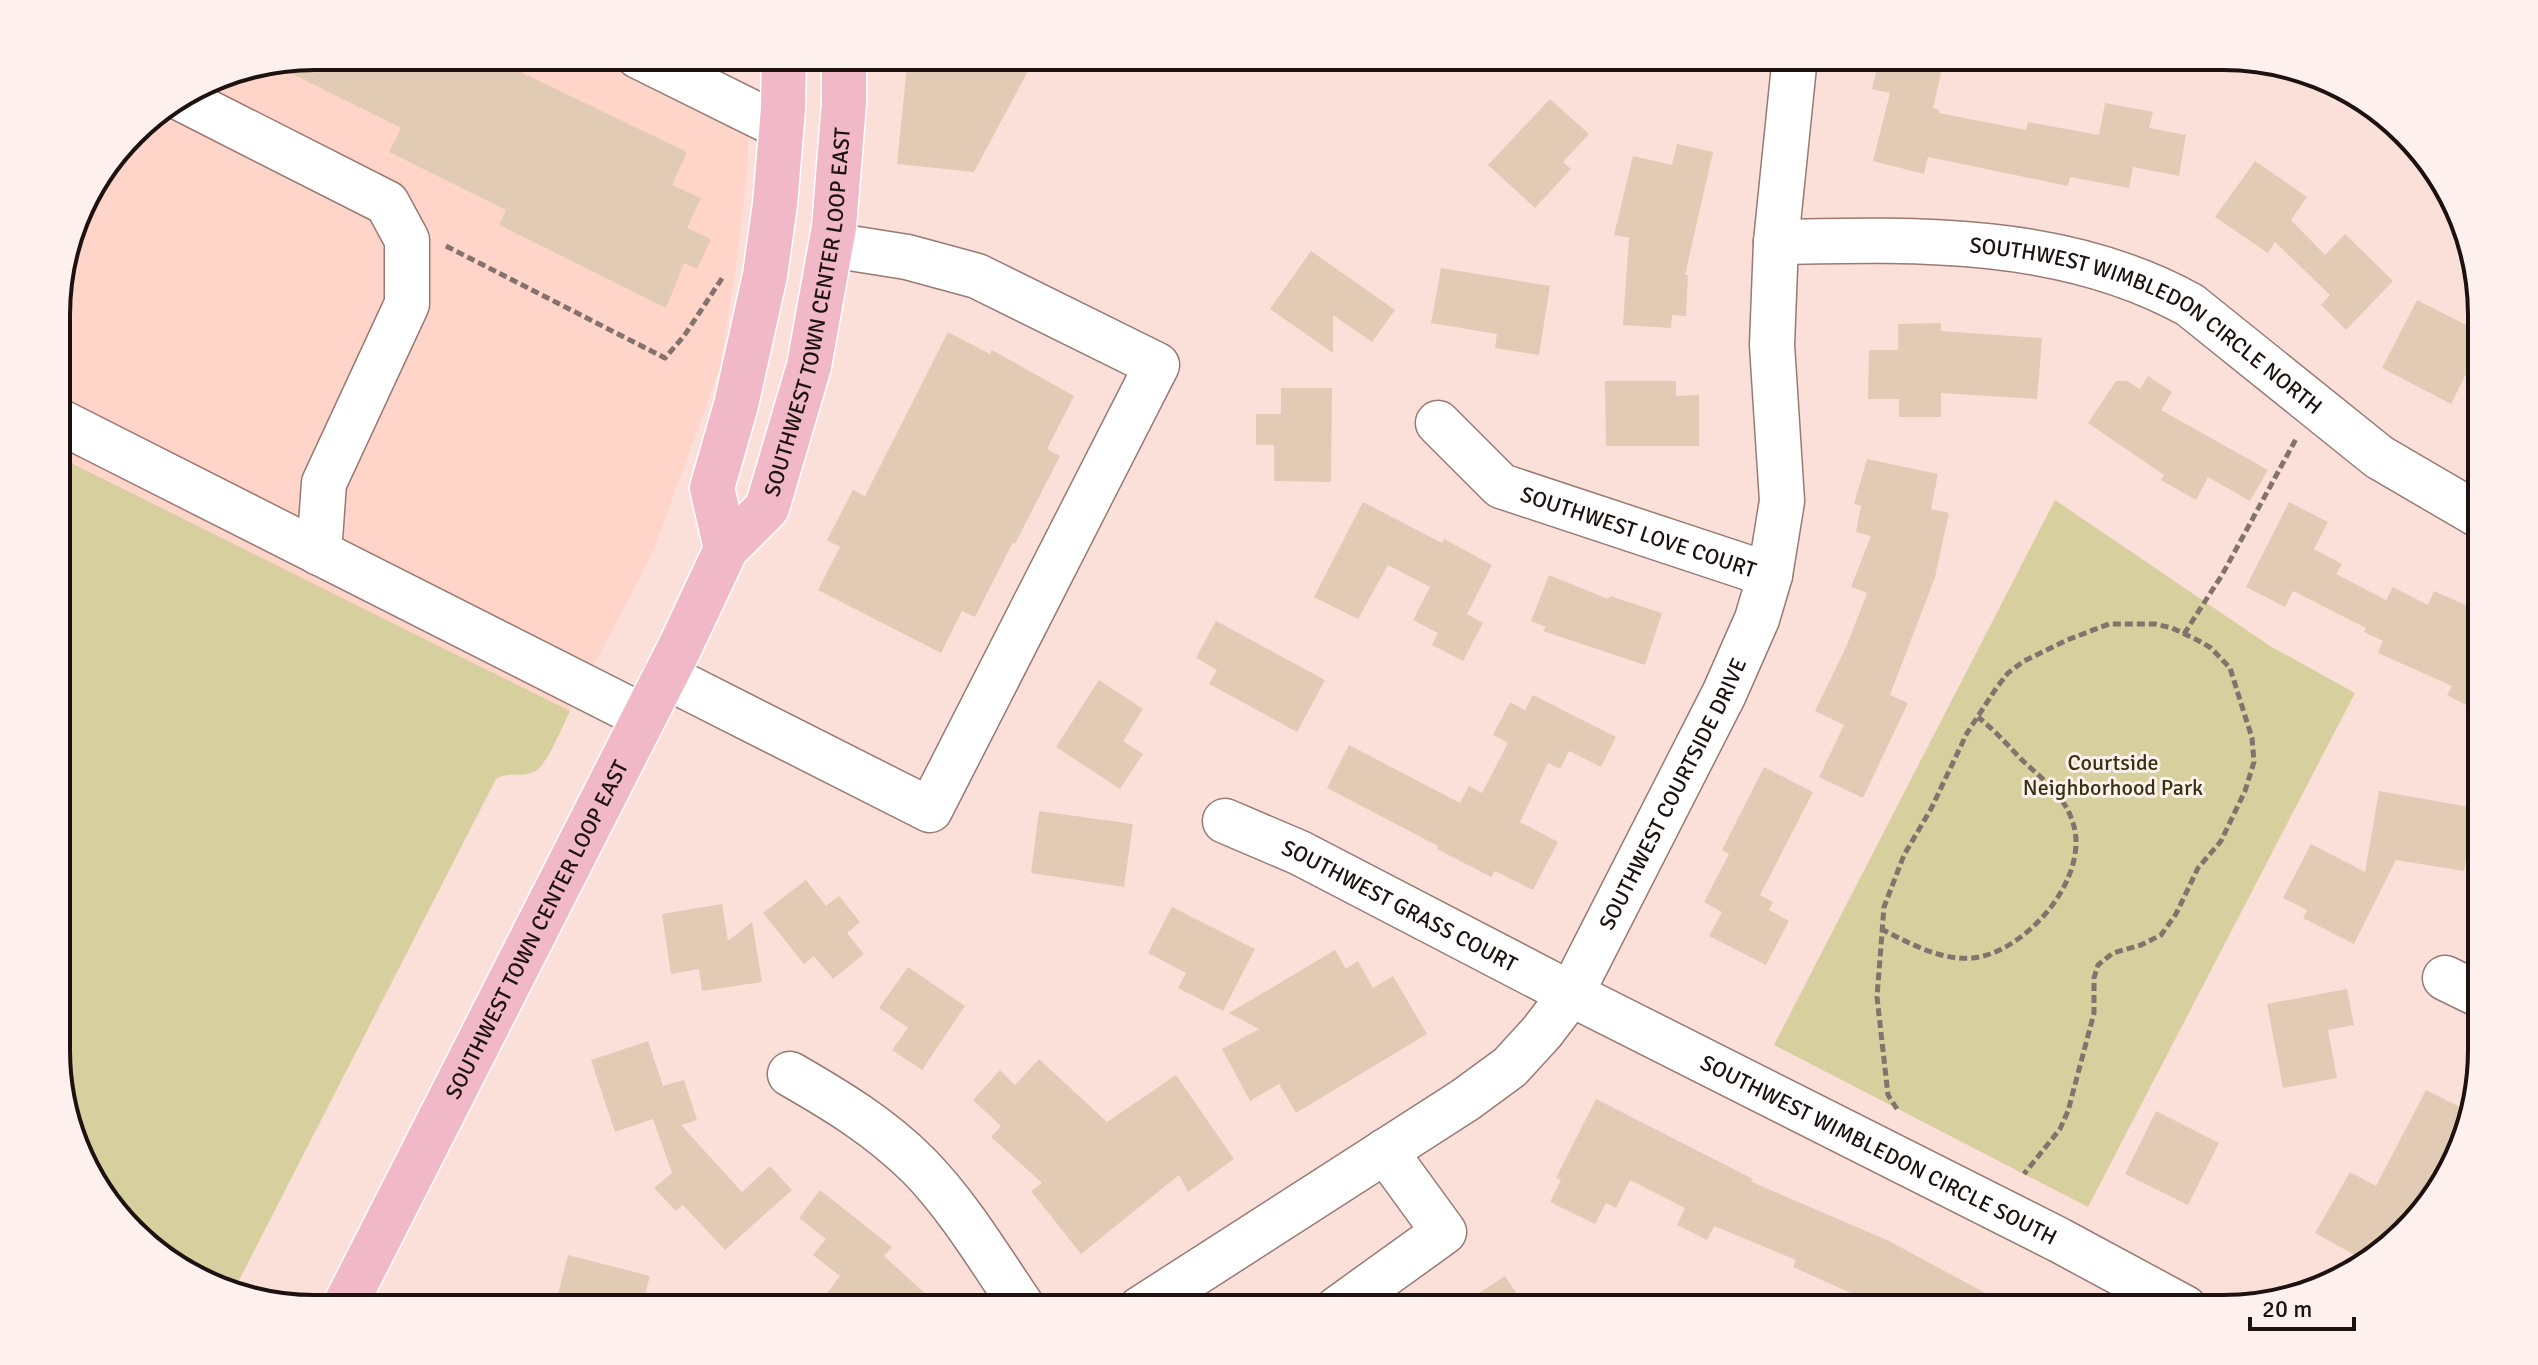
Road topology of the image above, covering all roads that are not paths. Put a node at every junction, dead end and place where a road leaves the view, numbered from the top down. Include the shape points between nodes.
1 (666, 70) edge
2 (783, 70) edge
3 (843, 70) edge
4 (1794, 70) edge
5 (191, 104) edge
6 (781, 127) junction
7 (1776, 242) junction
8 (831, 245) junction
9 (1438, 423) dead end
10 (71, 427) edge
11 (2468, 509) edge
12 (726, 549) junction
13 (319, 553) junction
14 (1770, 575) junction
15 (665, 676) junction
16 (644, 717) junction
17 (1225, 821) dead end
18 (1571, 994) junction
19 (790, 1074) dead end
20 (1385, 1151) junction
21 (1357, 1294) edge
22 (2128, 1294) edge
23 (350, 1295) edge
24 (1014, 1295) edge
25 (1162, 1295) edge

1 - 6 street
2 - 6 main road, SOUTHWEST TOWN CENTER LOOP EAST
3 - 8 main road, SOUTHWEST TOWN CENTER LOOP EAST
4 - 7 street, SOUTHWEST COURTSIDE DRIVE
5 - 13 street via 387,203 407,240 407,304 324,483
6 - 12 main road, SOUTHWEST TOWN CENTER LOOP EAST via 765,275 712,488
7 - 11 street, SOUTHWEST WIMBLEDON CIRCLE NORTH via 1894,239 1971,245 2107,268 2190,305 2379,457
7 - 14 street, SOUTHWEST COURTSIDE DRIVE via 1772,345 1782,501
8 - 12 main road, SOUTHWEST TOWN CENTER LOOP EAST via 809,366 767,508
8 - 15 street via 907,257 977,276 1157,365 930,810
9 - 14 street, SOUTHWEST LOVE COURT via 1501,486
10 - 13 street
12 - 15 main road, SOUTHWEST TOWN CENTER LOOP EAST
13 - 16 street
14 - 18 street, SOUTHWEST COURTSIDE DRIVE via 1724,694
15 - 16 main road, SOUTHWEST TOWN CENTER LOOP EAST
16 - 23 main road, SOUTHWEST TOWN CENTER LOOP EAST
17 - 18 street, SOUTHWEST GRASS COURT via 1300,853
18 - 20 street, SOUTHWEST COURTSIDE DRIVE via 1510,1067
18 - 22 street, SOUTHWEST WIMBLEDON CIRCLE SOUTH via 2059,1240
19 - 24 street via 852,1109 919,1167
20 - 21 street via 1444,1232
20 - 25 street, SOUTHWEST COURTSIDE DRIVE

